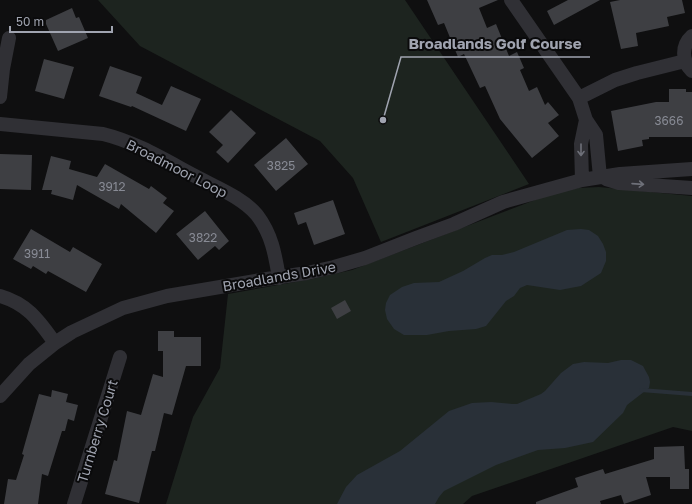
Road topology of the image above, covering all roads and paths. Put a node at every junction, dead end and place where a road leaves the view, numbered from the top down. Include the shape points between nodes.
1 (511, 0) edge
2 (692, 36) edge
3 (9, 38) dead end
4 (688, 66) edge
5 (0, 97) edge
6 (579, 98) junction
7 (586, 120) junction
8 (0, 124) edge
9 (692, 169) edge
10 (600, 177) junction
11 (582, 180) junction
12 (692, 188) edge
13 (279, 278) junction
14 (0, 296) edge
15 (55, 343) junction
16 (120, 357) dead end
17 (0, 396) edge
18 (74, 504) edge

1 - 6 street
2 - 4 street via 684,49
3 - 5 street
4 - 6 street via 637,73 615,80
6 - 7 street
7 - 10 street via 596,135
7 -> 11 street via 581,144
8 - 13 street, Broadmoor Loop via 118,137 222,190 238,199 256,215 268,232 274,246
9 - 10 street, Broadlands Drive
10 - 11 street, Broadlands Drive
10 -> 12 street, Broadlands Drive via 618,183
11 - 13 street, Broadlands Drive via 503,202 365,258
13 - 15 street, Broadlands Drive via 167,296 123,308 72,332
14 - 15 street via 30,311
15 - 17 street, Broadlands Drive via 29,364
16 - 18 street, Turnberry Court

